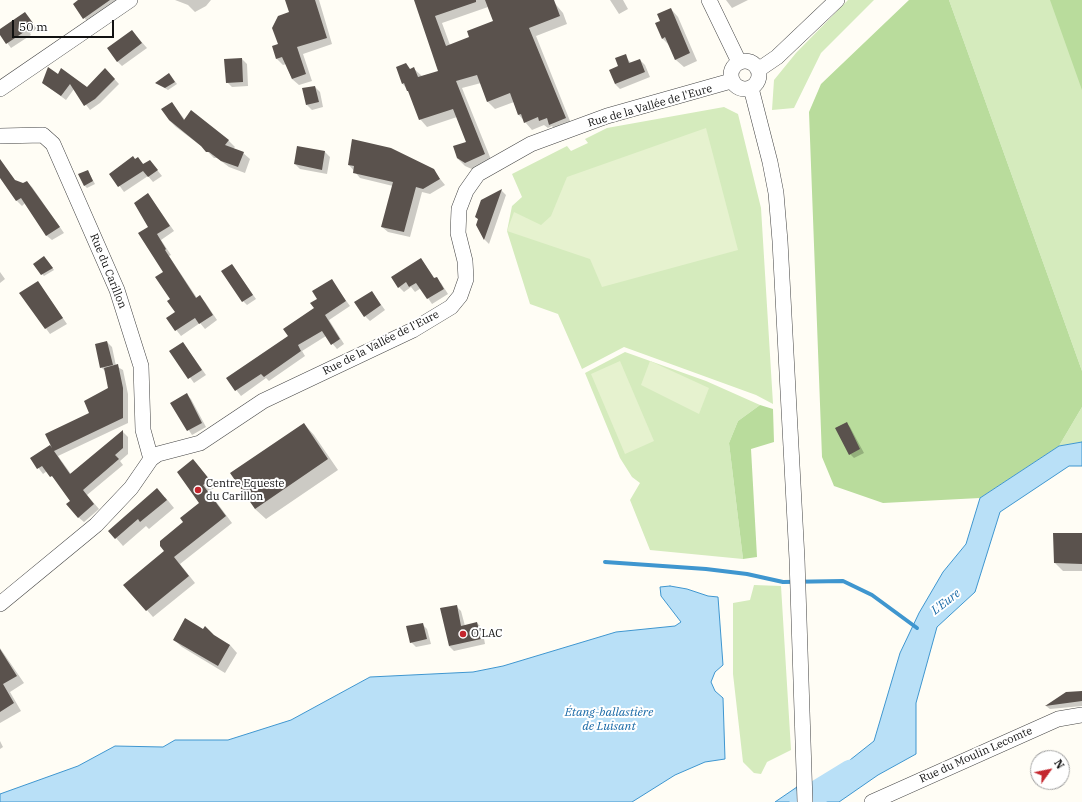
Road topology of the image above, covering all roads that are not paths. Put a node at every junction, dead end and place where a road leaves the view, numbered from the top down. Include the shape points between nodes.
1 (130, 0) edge
2 (709, 0) edge
3 (837, 0) edge
4 (739, 62) junction
5 (758, 70) junction
6 (732, 81) junction
7 (751, 88) junction
8 (0, 89) edge
9 (0, 136) edge
10 (150, 459) junction
11 (0, 604) edge
12 (1082, 715) edge
13 (805, 802) edge
14 (872, 802) edge

1 - 8 street
2 - 4 street
3 - 5 street via 778,57
4 - 5 street via 752,63
4 - 6 street via 730,72
5 - 7 street via 759,78
6 - 7 street via 742,90
6 - 10 street, Rue de la Vallée de l'Eure via 600,119 531,144 478,174 466,191 459,209 458,233 466,279 460,296 451,307 412,330 263,401 200,443 158,454
7 - 13 street via 770,162 780,234 798,594
9 - 10 street, Rue du Carillon via 43,135 53,144 118,290 141,366 143,430
10 - 11 street via 131,488 96,525
12 - 14 street, Rue du Moulin Lecomte via 1058,719

